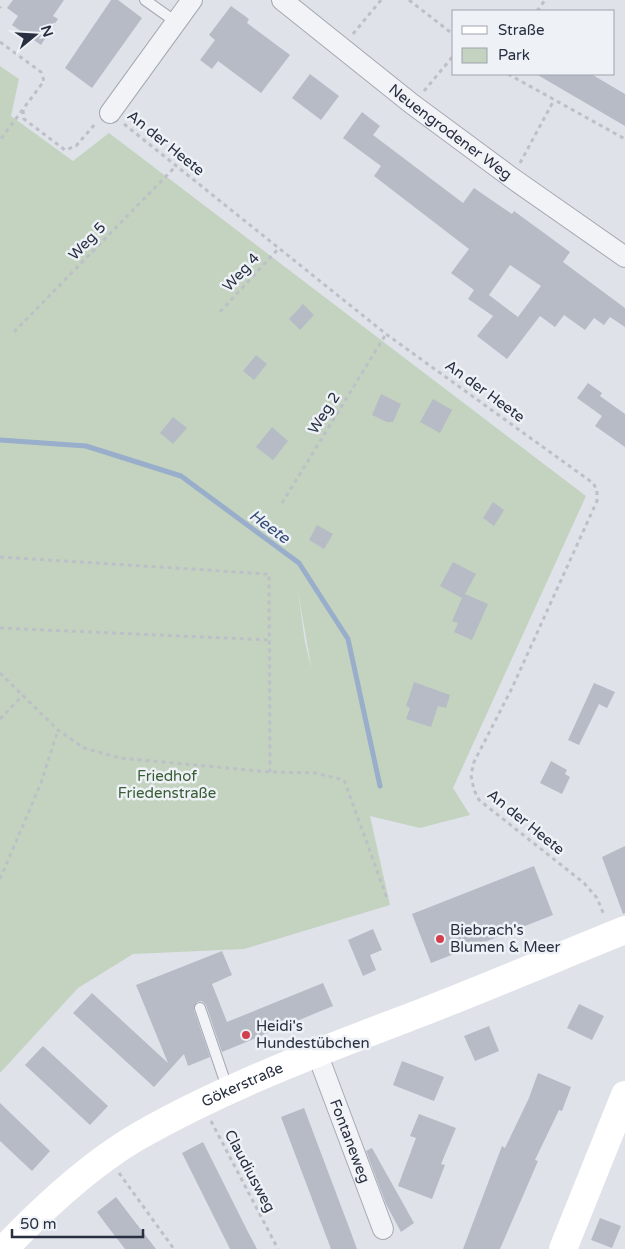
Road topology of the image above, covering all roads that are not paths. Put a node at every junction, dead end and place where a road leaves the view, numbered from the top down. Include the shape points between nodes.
1 (145, 0) edge
2 (192, 0) edge
3 (282, 0) edge
4 (176, 22) junction
5 (110, 113) road end
6 (625, 256) edge
7 (618, 933) edge
8 (200, 1008) dead end
9 (317, 1052) junction
10 (229, 1091) junction
11 (625, 1096) edge
12 (382, 1229) dead end
13 (4, 1249) edge
14 (563, 1249) edge

1 - 4 lane
2 - 4 street
3 - 6 street, Neuengrodener Weg via 412,104
4 - 5 street
7 - 9 main road, Gökerstraße
8 - 10 lane
9 - 10 main road, Gökerstraße
9 - 12 street, Fontaneweg
10 - 13 main road, Gökerstraße via 136,1138 109,1156 54,1200
11 - 14 main road

